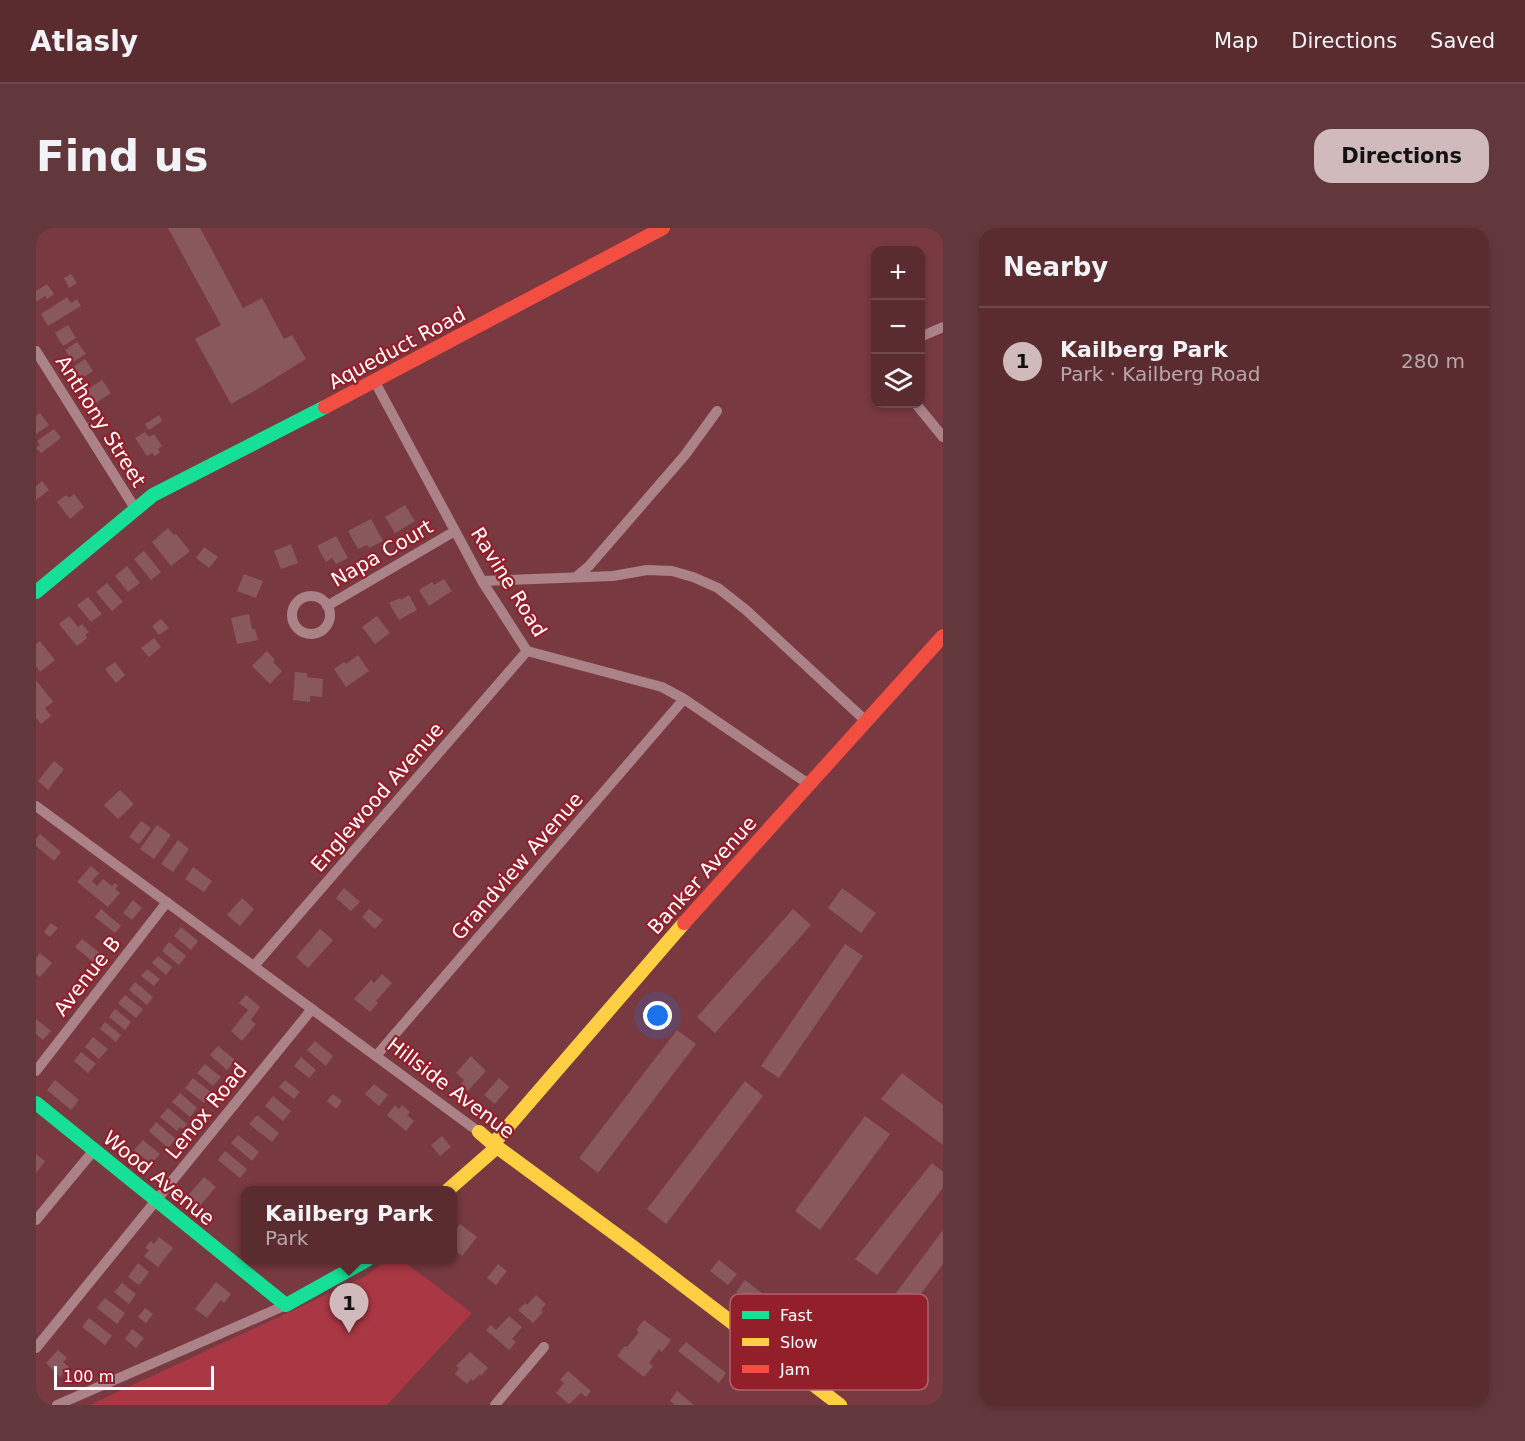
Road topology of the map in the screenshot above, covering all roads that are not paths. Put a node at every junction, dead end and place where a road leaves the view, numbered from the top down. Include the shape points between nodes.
1 (663, 228) edge
2 (943, 327) edge
3 (925, 336) edge
4 (36, 351) edge
5 (375, 382) junction
6 (919, 408) edge
7 (717, 411) dead end
8 (943, 437) edge
9 (136, 510) junction
10 (455, 531) junction
11 (575, 577) junction
12 (482, 581) junction
13 (36, 592) edge
14 (327, 606) dead end
15 (943, 636) edge
16 (527, 651) junction
17 (684, 699) junction
18 (867, 722) junction
19 (810, 785) junction
20 (36, 806) edge
21 (167, 902) junction
22 (254, 966) junction
23 (312, 1009) junction
24 (376, 1056) junction
25 (36, 1071) edge
26 (36, 1103) edge
27 (478, 1132) joint
28 (495, 1145) junction
29 (94, 1150) junction
30 (453, 1186) edge
31 (157, 1200) junction
32 (36, 1220) edge
33 (360, 1264) edge
34 (286, 1305) junction
35 (730, 1321) edge
36 (36, 1347) edge
37 (544, 1347) dead end
38 (820, 1390) edge
39 (57, 1405) edge
40 (495, 1405) edge
41 (840, 1405) edge

1 - 5 street, Aqueduct Road
2 - 3 street
4 - 9 street, Anthony Street
5 - 9 street, Aqueduct Road via 153,495
5 - 10 street, Ravine Road
6 - 8 street
7 - 11 street via 685,454 589,566
9 - 13 street, Aqueduct Road
10 - 12 street, Ravine Road
10 - 14 street, Napa Court
11 - 12 street
11 - 18 street via 672,571 718,588
12 - 16 street, Ravine Road
15 - 18 street, Banker Avenue
16 - 17 street, Ravine Road via 662,687
16 - 22 street, Englewood Avenue
17 - 19 street, Ravine Road
17 - 24 street, Grandview Avenue
18 - 19 street, Banker Avenue
19 - 28 street, Banker Avenue via 672,937
20 - 21 street, Hillside Avenue
21 - 22 street, Hillside Avenue
21 - 25 street, Avenue B
22 - 23 street, Hillside Avenue
23 - 24 street, Hillside Avenue
23 - 31 street, Lenox Road
24 - 27 street, Hillside Avenue
26 - 29 street, Wood Avenue
27 - 28 street, Hillside Avenue
28 - 30 street, Banker Avenue
28 - 35 street, Hillside Avenue
29 - 31 street, Wood Avenue
29 - 32 street
31 - 34 street, Wood Avenue
31 - 36 street, Lenox Road
33 - 34 street
34 - 39 street
37 - 40 street
38 - 41 street, Hillside Avenue

